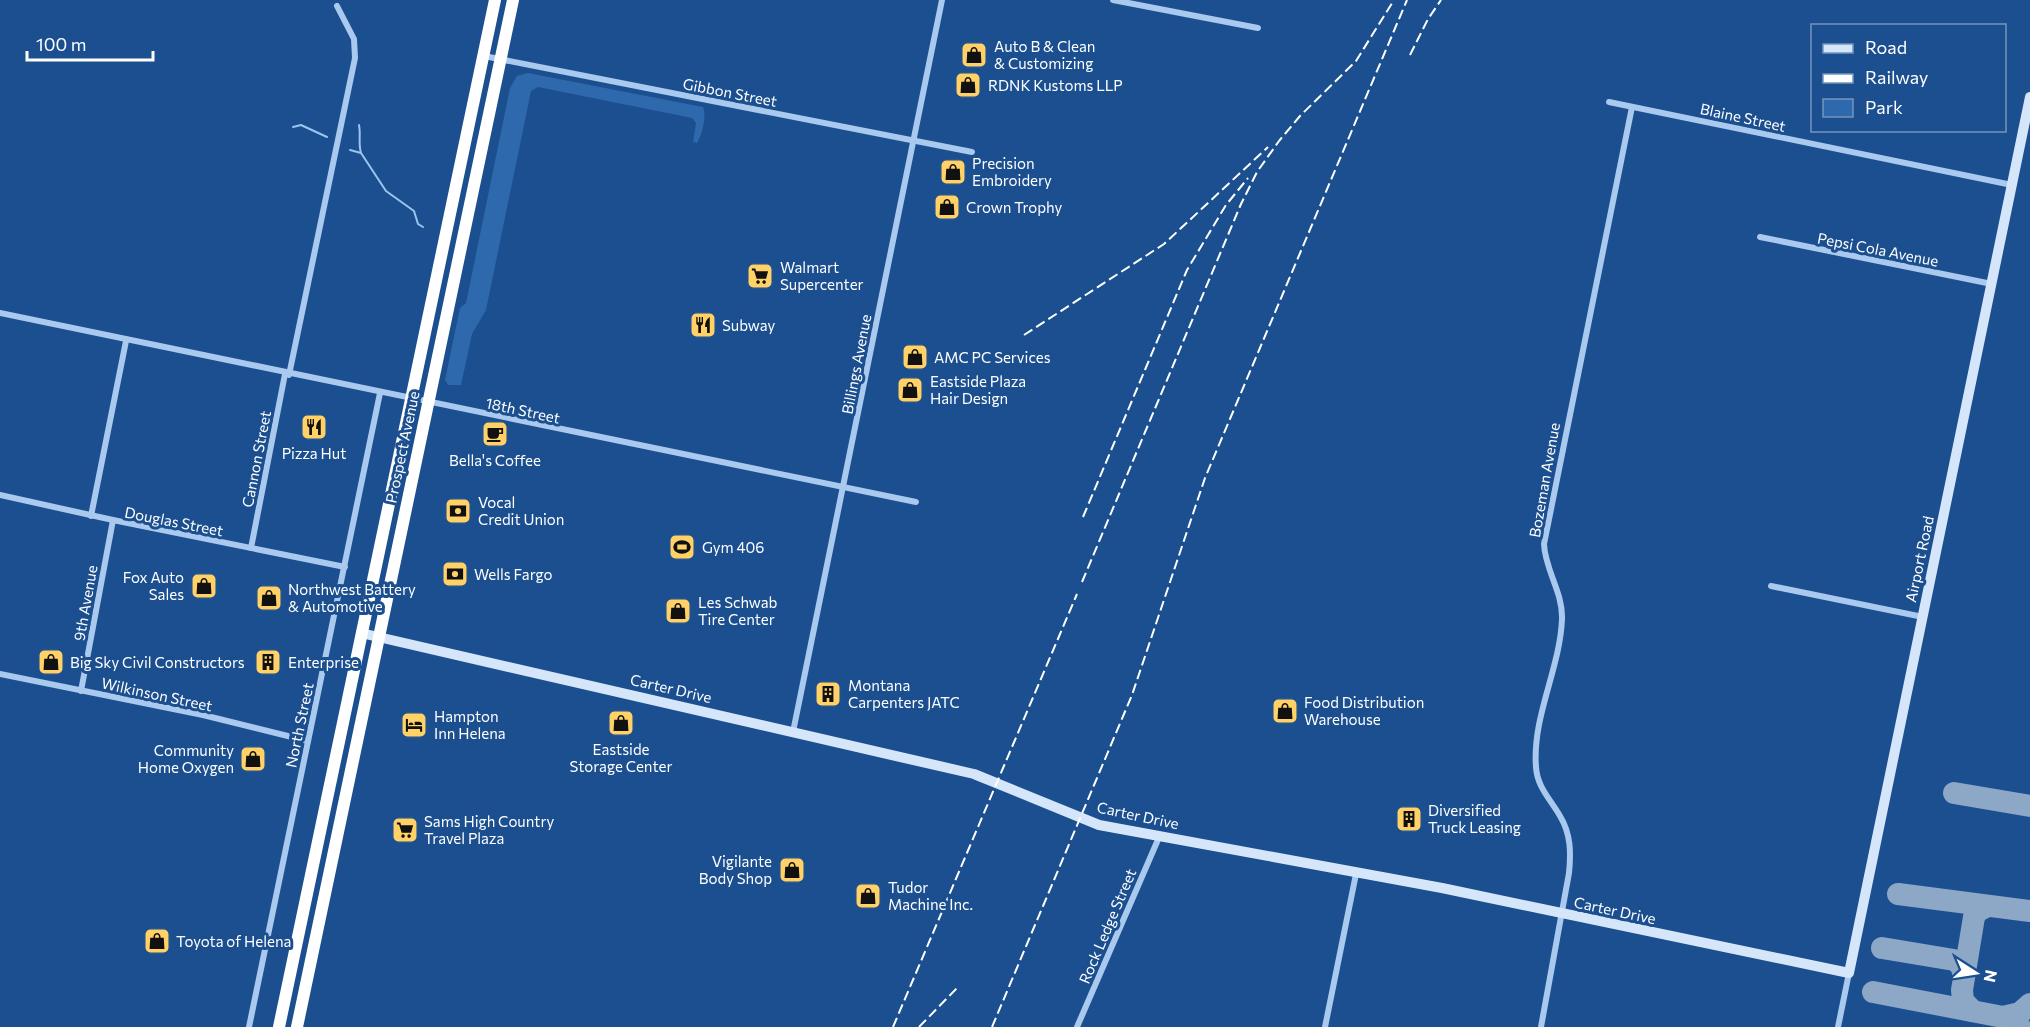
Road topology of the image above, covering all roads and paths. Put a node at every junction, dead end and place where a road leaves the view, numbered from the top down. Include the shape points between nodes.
1 (495, 0) edge
2 (513, 0) edge
3 (942, 0) edge
4 (1113, 0) edge
5 (337, 6) dead end
6 (1258, 28) dead end
7 (484, 56) junction
8 (501, 60) junction
9 (2030, 98) edge
10 (1609, 102) dead end
11 (1632, 107) junction
12 (913, 140) junction
13 (972, 152) dead end
14 (2013, 185) junction
15 (1760, 237) dead end
16 (1992, 284) junction
17 (0, 313) edge
18 (126, 341) junction
19 (287, 374) junction
20 (380, 393) junction
21 (411, 400) junction
22 (427, 403) junction
23 (843, 488) junction
24 (0, 495) edge
25 (916, 502) dead end
26 (91, 516) junction
27 (112, 520) junction
28 (251, 548) junction
29 (345, 567) junction
30 (1771, 586) dead end
31 (1923, 617) junction
32 (361, 633) junction
33 (378, 637) junction
34 (0, 674) edge
35 (81, 691) junction
36 (793, 732) junction
37 (309, 741) junction
38 (1160, 835) junction
39 (1356, 874) junction
40 (1561, 914) junction
41 (1849, 973) junction
42 (249, 1027) edge
43 (279, 1027) edge
44 (297, 1027) edge
45 (1077, 1027) edge
46 (1325, 1027) edge
47 (1541, 1027) edge
48 (1838, 1027) edge

1 - 7 highway, Prospect Avenue
2 - 8 highway, Prospect Avenue
3 - 12 street, Billings Avenue
4 - 6 street
5 - 19 street, Cannon Street via 354,39 355,57
7 - 8 street, Gibbon Street
7 - 21 highway, Prospect Avenue
8 - 12 street, Gibbon Street
8 - 22 highway, Prospect Avenue
9 - 14 street, Airport Road
10 - 11 street, Blaine Street
11 - 14 street, Blaine Street
11 - 40 street, Bozeman Avenue via 1544,544 1545,560 1560,597 1562,618 1539,730 1536,770 1568,832 1571,848
12 - 13 street, Gibbon Street
12 - 23 street, Billings Avenue
14 - 16 street, Airport Road
15 - 16 street, Pepsi Cola Avenue
16 - 31 street, Airport Road
17 - 18 street, 18th Street
18 - 19 street, 18th Street
18 - 26 street
19 - 20 street, 18th Street
19 - 28 street, Cannon Street
20 - 21 street, 18th Street
20 - 29 street, North Street
21 - 22 street, 18th Street
21 - 32 highway, Prospect Avenue
22 - 23 street, 18th Street
22 - 33 highway, Prospect Avenue
23 - 25 street, 18th Street
23 - 36 street, Billings Avenue
24 - 26 street, Douglas Street
26 - 27 street, Douglas Street
27 - 28 street, Douglas Street
27 - 35 street, 9th Avenue
28 - 29 street, Douglas Street
29 - 37 street, North Street
30 - 31 street
31 - 41 street, Airport Road
32 - 33 street, Carter Drive
32 - 43 highway, Prospect Avenue
33 - 36 street, Carter Drive
33 - 44 highway, Prospect Avenue
34 - 35 street, Wilkinson Street
35 - 37 street, Wilkinson Street
36 - 38 street, Carter Drive via 974,774 1099,825
37 - 42 street, North Street
38 - 39 street, Carter Drive
38 - 45 street, Rock Ledge Street
39 - 40 street, Carter Drive
39 - 46 street
40 - 41 street, Carter Drive
40 - 47 street, Bozeman Avenue
41 - 48 street, Airport Road

